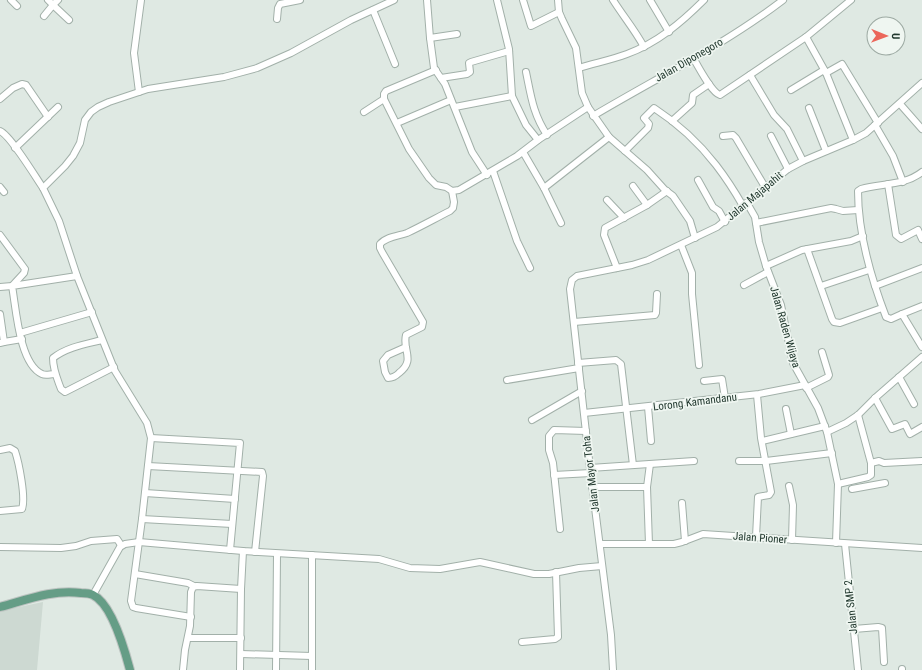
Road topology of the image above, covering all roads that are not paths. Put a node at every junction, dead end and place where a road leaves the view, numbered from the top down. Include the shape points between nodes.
1 (11, 0) edge
2 (48, 0) edge
3 (141, 0) edge
4 (300, 0) edge
5 (394, 0) edge
6 (427, 0) edge
7 (497, 0) edge
8 (523, 0) edge
9 (558, 0) edge
10 (613, 0) edge
11 (650, 0) edge
12 (704, 0) edge
13 (783, 0) edge
14 (851, 0) edge
15 (56, 2) edge
16 (17, 6) dead end
17 (373, 10) junction
18 (559, 12) junction
19 (44, 16) dead end
20 (277, 19) dead end
21 (69, 20) dead end
22 (670, 32) junction
23 (457, 34) dead end
24 (806, 37) junction
25 (430, 38) junction
26 (644, 47) junction
27 (509, 51) junction
28 (693, 58) junction
29 (394, 64) dead end
30 (579, 68) junction
31 (436, 70) junction
32 (526, 72) dead end
33 (825, 72) junction
34 (750, 74) junction
35 (441, 78) junction
36 (922, 83) edge
37 (709, 84) junction
38 (790, 90) dead end
39 (139, 92) junction
40 (512, 96) junction
41 (0, 99) edge
42 (384, 99) junction
43 (452, 100) junction
44 (900, 104) junction
45 (58, 107) dead end
46 (454, 107) junction
47 (588, 107) junction
48 (809, 108) dead end
49 (364, 112) dead end
50 (593, 116) junction
51 (48, 117) junction
52 (672, 120) junction
53 (397, 123) junction
54 (877, 124) junction
55 (922, 129) edge
56 (0, 131) edge
57 (547, 135) junction
58 (723, 136) dead end
59 (771, 136) dead end
60 (609, 137) junction
61 (538, 140) junction
62 (853, 140) junction
63 (16, 148) junction
64 (626, 151) junction
65 (826, 151) junction
66 (523, 152) junction
67 (803, 161) junction
68 (788, 169) junction
69 (922, 172) edge
70 (490, 173) junction
71 (698, 180) dead end
72 (903, 182) junction
73 (888, 184) junction
74 (633, 186) dead end
75 (765, 187) junction
76 (43, 188) junction
77 (544, 188) junction
78 (452, 191) junction
79 (667, 191) junction
80 (607, 200) dead end
81 (646, 205) junction
82 (745, 205) junction
83 (858, 210) junction
84 (624, 218) junction
85 (724, 222) junction
86 (756, 223) junction
87 (562, 224) dead end
88 (920, 228) edge
89 (0, 235) edge
90 (863, 236) junction
91 (695, 238) junction
92 (922, 239) edge
93 (681, 245) junction
94 (807, 248) junction
95 (530, 268) dead end
96 (617, 268) junction
97 (922, 268) edge
98 (767, 269) junction
99 (869, 270) junction
100 (77, 276) junction
101 (573, 278) joint
102 (0, 281) edge
103 (744, 285) dead end
104 (12, 286) junction
105 (821, 286) junction
106 (875, 286) junction
107 (2, 287) edge
108 (657, 294) dead end
109 (922, 306) edge
110 (882, 308) junction
111 (92, 312) junction
112 (0, 314) edge
113 (902, 314) junction
114 (574, 322) junction
115 (21, 336) junction
116 (102, 340) junction
117 (2, 343) edge
118 (406, 347) junction
119 (922, 347) edge
120 (822, 352) dead end
121 (922, 357) edge
122 (699, 365) dead end
123 (579, 366) junction
124 (114, 367) junction
125 (54, 374) junction
126 (898, 377) junction
127 (507, 380) dead end
128 (704, 381) dead end
129 (806, 386) junction
130 (582, 391) junction
131 (757, 394) junction
132 (725, 398) junction
133 (875, 398) junction
134 (914, 404) dead end
135 (648, 407) junction
136 (786, 409) dead end
137 (627, 410) junction
138 (584, 413) junction
139 (858, 415) junction
140 (532, 420) dead end
141 (922, 427) edge
142 (826, 429) junction
143 (586, 431) junction
144 (791, 434) junction
145 (151, 438) junction
146 (651, 441) dead end
147 (762, 441) junction
148 (0, 450) edge
149 (832, 453) junction
150 (694, 461) dead end
151 (739, 461) dead end
152 (766, 461) junction
153 (922, 461) edge
154 (871, 463) junction
155 (650, 464) junction
156 (633, 465) junction
157 (148, 466) junction
158 (590, 470) junction
159 (238, 471) junction
160 (554, 475) junction
161 (868, 477) junction
162 (886, 483) dead end
163 (838, 484) junction
164 (870, 485) junction
165 (789, 486) dead end
166 (592, 487) junction
167 (647, 487) junction
168 (852, 489) dead end
169 (145, 493) junction
170 (235, 499) junction
171 (682, 503) dead end
172 (0, 510) edge
173 (142, 518) junction
174 (232, 524) junction
175 (560, 529) dead end
176 (756, 538) junction
177 (792, 540) junction
178 (685, 541) junction
179 (139, 542) junction
180 (836, 543) junction
181 (600, 544) junction
182 (649, 544) junction
183 (845, 544) junction
184 (122, 545) junction
185 (0, 547) edge
186 (922, 548) edge
187 (230, 550) junction
188 (243, 551) junction
189 (255, 552) junction
190 (277, 554) junction
191 (312, 555) junction
192 (602, 566) junction
193 (556, 572) junction
194 (134, 574) junction
195 (194, 586) junction
196 (241, 589) junction
197 (93, 595) junction
198 (0, 607) edge
199 (191, 617) junction
200 (854, 629) junction
201 (188, 638) junction
202 (241, 638) junction
203 (522, 642) dead end
204 (240, 654) junction
205 (276, 655) junction
206 (312, 656) junction
207 (884, 662) dead end
208 (130, 670) edge
209 (183, 670) edge
210 (240, 670) edge
211 (276, 670) edge
212 (312, 670) edge
213 (613, 670) edge
214 (858, 670) edge

1 - 16 street
2 - 15 street
3 - 39 street via 134,53
4 - 20 street via 280,4
5 - 17 street
6 - 25 street
7 - 27 street
8 - 18 street via 531,26
9 - 18 street
10 - 26 street
11 - 22 street
12 - 22 street
13 - 28 street, Jalan Diponegoro via 748,25
14 - 24 street
15 - 19 street
15 - 21 street
17 - 29 street
17 - 39 street via 257,68 224,77
18 - 30 street via 576,48
22 - 26 street
23 - 25 street
24 - 33 street
24 - 34 street
25 - 31 street
26 - 30 street
27 - 35 street via 469,63 470,72 467,74
27 - 40 street
28 - 37 street
28 - 50 street, Jalan Diponegoro
30 - 47 street via 582,93
31 - 35 street
31 - 42 street via 386,91
32 - 57 street via 534,110
33 - 38 street
33 - 54 street via 842,64
33 - 62 street
34 - 37 street via 720,95
34 - 67 street via 774,115 787,129
35 - 43 street
36 - 44 street, Jalan Majapahit
37 - 52 street via 693,95 692,103
39 - 76 street via 109,102 91,112 85,120 80,143 73,156
40 - 46 street
40 - 61 street via 526,126
41 - 51 street via 13,88 26,85
42 - 49 street
42 - 53 street
43 - 46 street
43 - 53 street
44 - 54 street, Jalan Majapahit
44 - 55 street
45 - 51 street
46 - 70 street via 472,152
47 - 50 street
47 - 57 street
48 - 65 street
50 - 60 street
51 - 63 street
52 - 64 street, Jalan Raden Wijaya via 653,108 644,118 649,124 648,128
52 - 82 street, Jalan Raden Wijaya via 717,166
53 - 78 street via 409,149 429,178 436,185
54 - 62 street, Jalan Majapahit
54 - 72 street
56 - 63 street
57 - 61 street
58 - 75 street via 733,135 736,138
59 - 68 street
60 - 64 street
60 - 77 street
61 - 66 street
62 - 65 street, Jalan Majapahit
63 - 76 street
64 - 79 street
65 - 67 street, Jalan Majapahit
66 - 70 street
66 - 77 street
67 - 68 street, Jalan Majapahit
68 - 75 street, Jalan Majapahit
69 - 72 street
70 - 78 street via 459,190
70 - 95 street
71 - 85 street via 713,207 719,210
72 - 73 street
73 - 83 street via 859,190
73 - 88 street via 896,235 900,239 904,238
74 - 81 street
75 - 82 street, Jalan Majapahit
76 - 100 street via 59,221
77 - 87 street
78 - 118 street via 454,206 450,211 380,244 382,252 423,322 422,327 406,335
79 - 81 street
79 - 91 street via 690,221
80 - 84 street
81 - 84 street
82 - 85 street, Jalan Majapahit
82 - 86 street, Jalan Raden Wijaya via 753,213
83 - 86 street via 844,211 831,208
83 - 90 street
84 - 96 street via 604,230
85 - 91 street, Jalan Majapahit
86 - 98 street, Jalan Raden Wijaya
88 - 92 street
89 - 104 street via 25,269
90 - 94 street via 822,247
90 - 99 street
91 - 93 street, Jalan Majapahit
93 - 96 street, Jalan Majapahit via 648,260
93 - 122 street via 692,273
94 - 98 street
94 - 105 street
96 - 101 street, Jalan Majapahit
97 - 106 street
98 - 103 street
98 - 129 street, Jalan Raden Wijaya via 781,305 793,363
99 - 105 street
99 - 106 street
100 - 104 street
100 - 111 street
101 - 114 street, Jalan Mayor Toha via 570,289
102 - 107 street
104 - 107 street
104 - 115 street
105 - 110 street via 832,319 836,323
106 - 110 street
108 - 114 street via 655,314
109 - 113 street
110 - 113 street via 888,319
111 - 115 street
111 - 116 street
112 - 117 street
113 - 119 street
114 - 123 street, Jalan Mayor Toha
115 - 117 street
115 - 125 street via 28,359 34,368 42,374
116 - 124 street
116 - 125 street via 68,349 53,358
118 - 118 street via 406,366 394,377 388,378 382,361 388,355
120 - 129 street, Lorong Kamandanu via 828,377
121 - 126 street
123 - 127 street
123 - 130 street, Jalan Mayor Toha
123 - 137 street via 619,361
124 - 125 street via 65,392
124 - 145 street via 147,423
126 - 133 street
126 - 134 street
128 - 132 street via 722,379
129 - 131 street, Lorong Kamandanu
129 - 142 street, Jalan Raden Wijaya
130 - 138 street, Jalan Mayor Toha
130 - 140 street
131 - 132 street, Lorong Kamandanu
131 - 147 street
132 - 135 street, Lorong Kamandanu
133 - 139 street
133 - 141 street via 892,429 905,424 910,434
135 - 137 street, Lorong Kamandanu
135 - 146 street
136 - 144 street
137 - 138 street, Lorong Kamandanu
137 - 156 street
138 - 143 street, Jalan Mayor Toha
139 - 142 street via 846,423
139 - 154 street
142 - 144 street
142 - 149 street, Jalan Raden Wijaya
143 - 158 street, Jalan Mayor Toha
143 - 160 street via 554,430 550,433 549,448 554,463
144 - 147 street
145 - 157 street
145 - 159 street via 240,443
147 - 152 street
148 - 172 street via 10,448 15,451 24,505 22,509
149 - 152 street
149 - 163 street, Jalan Raden Wijaya
150 - 155 street
151 - 152 street
152 - 176 street via 771,492 769,495 758,497
153 - 154 street
154 - 161 street via 872,472
155 - 156 street
155 - 167 street
156 - 158 street
157 - 159 street
157 - 169 street
158 - 160 street
158 - 166 street, Jalan Mayor Toha
159 - 170 street
159 - 189 street via 263,474
160 - 175 street
161 - 163 street
161 - 164 street
162 - 164 street
163 - 180 street, Jalan Raden Wijaya
164 - 168 street
165 - 177 street via 793,505
166 - 167 street
166 - 181 street, Jalan Mayor Toha
167 - 182 street
169 - 170 street
169 - 173 street
170 - 174 street
171 - 178 street
173 - 174 street
173 - 179 street
174 - 187 street
176 - 177 street, Jalan Pioner
176 - 178 street, Jalan Pioner via 703,534
177 - 180 street, Jalan Pioner
178 - 182 street, Jalan Pioner via 674,544
179 - 184 street
179 - 187 street
179 - 194 street
180 - 183 street, Jalan Pioner
181 - 182 street, Jalan Pioner
181 - 192 street, Jalan Mayor Toha
183 - 186 street, Jalan Pioner
183 - 200 street, Jalan SMP 2
184 - 185 street via 117,539 91,541 61,548
184 - 197 street
187 - 188 street
188 - 189 street
188 - 196 street
189 - 190 street
190 - 191 street
190 - 205 street
191 - 193 street via 379,559 410,568 440,569 480,562 534,574
191 - 206 street
192 - 193 street
192 - 213 street, Jalan Mayor Toha
193 - 203 street via 558,637
194 - 195 street
194 - 199 street via 131,601 133,607
195 - 196 street
195 - 199 street via 191,592
196 - 202 street
197 - 198 main road via 56,592
197 - 208 main road via 113,620
199 - 201 street
200 - 207 street via 882,628
200 - 214 street, Jalan SMP 2
201 - 202 street
201 - 209 street
202 - 204 street
204 - 205 street
204 - 210 street
205 - 206 street
205 - 211 street
206 - 212 street

